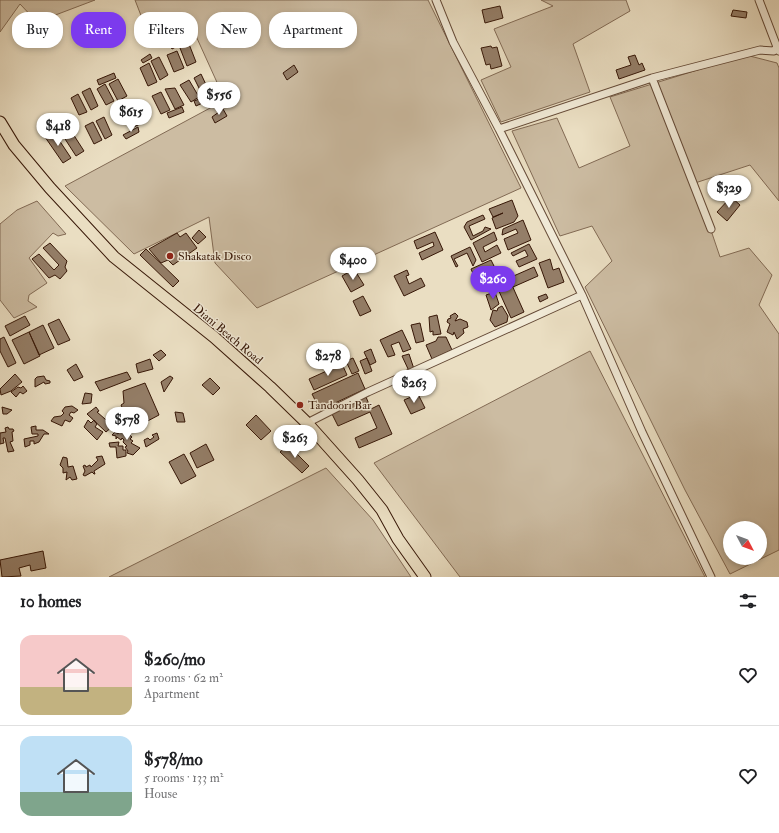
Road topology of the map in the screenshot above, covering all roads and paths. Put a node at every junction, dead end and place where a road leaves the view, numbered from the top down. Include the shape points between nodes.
1 (436, 0) edge
2 (759, 0) edge
3 (778, 49) edge
4 (652, 78) junction
5 (0, 122) edge
6 (499, 129) junction
7 (711, 229) dead end
8 (582, 295) junction
9 (307, 423) junction
10 (425, 577) edge
11 (711, 577) edge

1 - 6 street via 453,42
2 - 3 street
3 - 4 street via 760,50
4 - 6 street
4 - 7 street
5 - 9 main road, Diani Beach Road via 14,145 50,188 114,257 214,337
6 - 8 street
8 - 9 street via 368,392
8 - 11 street via 646,440
9 - 10 main road, Diani Beach Road via 377,504

